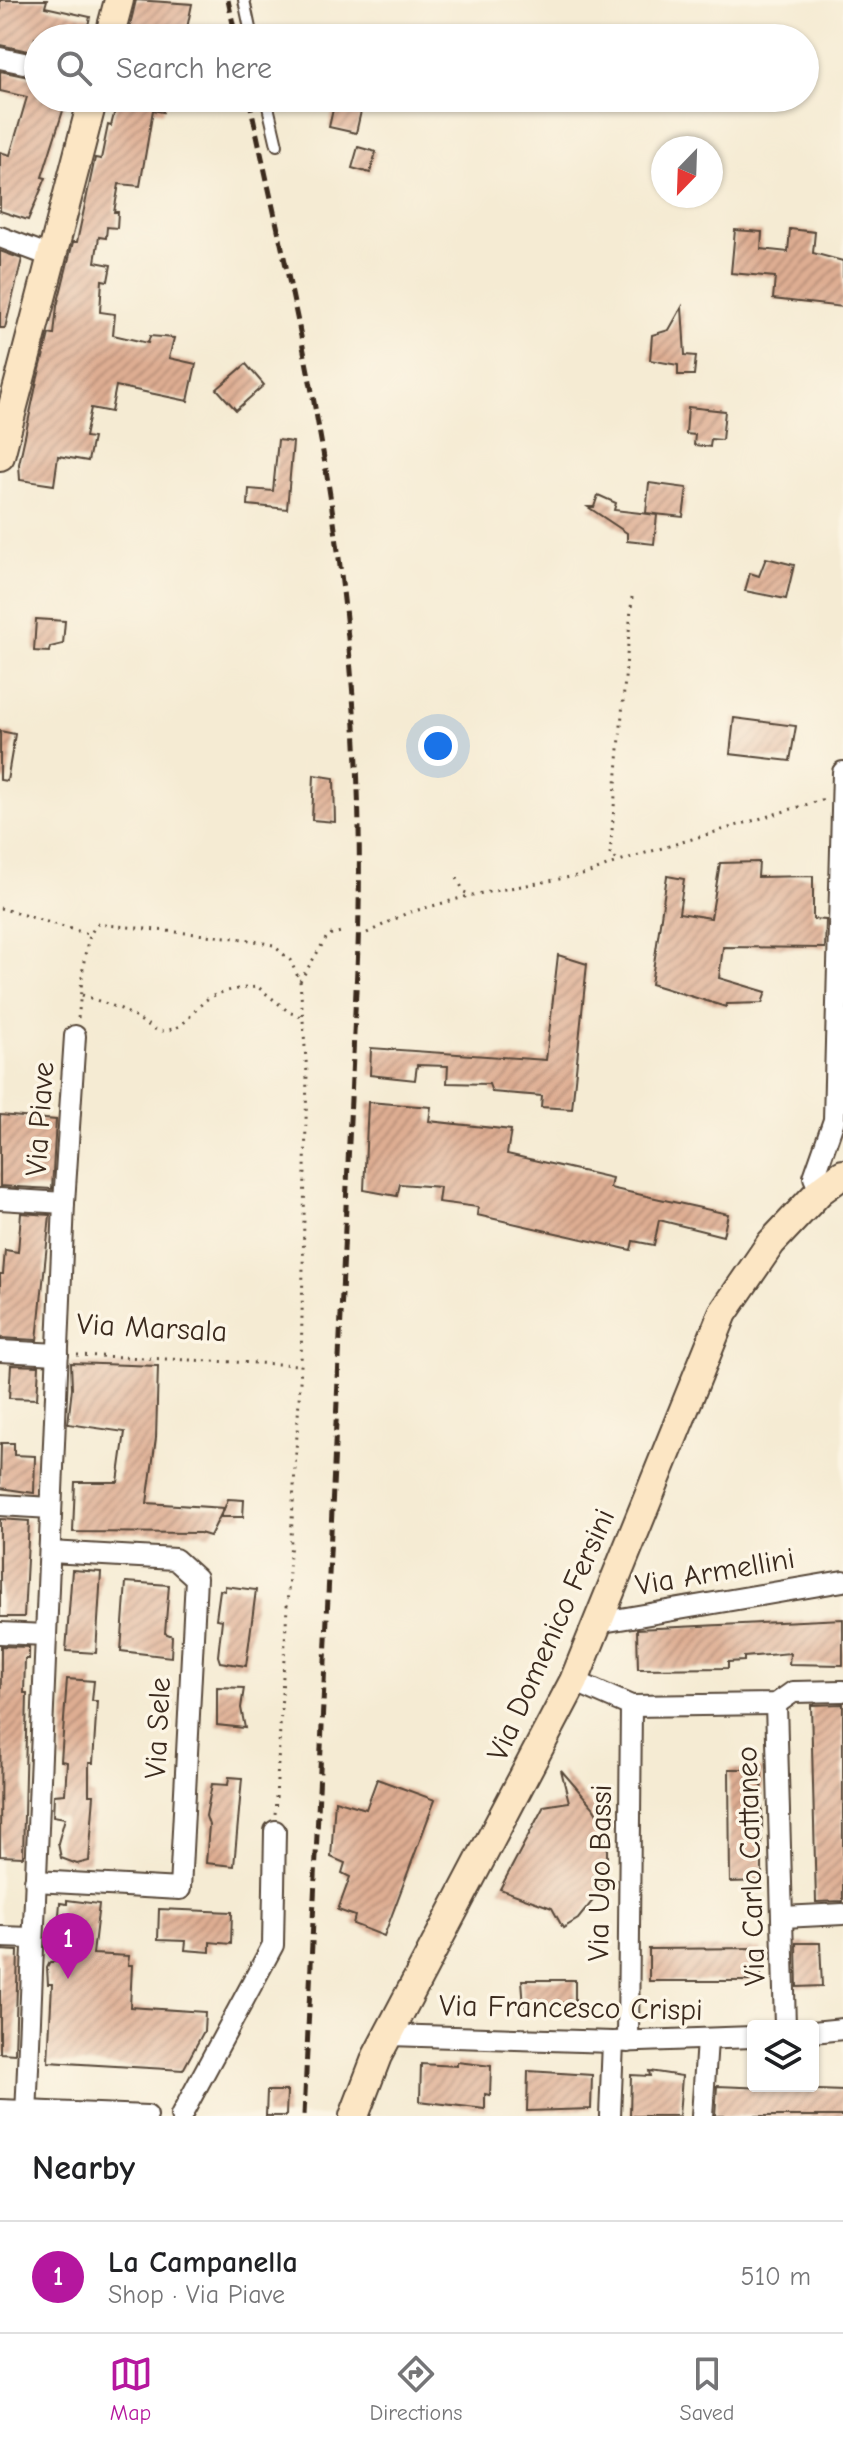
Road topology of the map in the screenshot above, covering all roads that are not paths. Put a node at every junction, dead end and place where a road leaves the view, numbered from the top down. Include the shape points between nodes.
1 (119, 0) edge
2 (244, 0) edge
3 (113, 24) edge
4 (249, 24) edge
5 (0, 58) edge
6 (24, 63) edge
7 (89, 112) edge
8 (269, 112) edge
9 (277, 145) dead end
10 (0, 237) edge
11 (50, 256) junction
12 (5, 415) edge
13 (0, 456) edge
14 (843, 772) edge
15 (75, 1036) road end
16 (843, 1174) edge
17 (820, 1191) junction
18 (0, 1199) edge
19 (64, 1203) junction
20 (0, 1351) edge
21 (58, 1354) junction
22 (0, 1505) edge
23 (51, 1508) junction
24 (50, 1552) junction
25 (843, 1581) edge
26 (597, 1623) junction
27 (0, 1633) edge
28 (46, 1635) junction
29 (574, 1681) junction
30 (843, 1691) edge
31 (776, 1704) junction
32 (631, 1706) junction
33 (275, 1831) road end
34 (35, 1881) junction
35 (843, 1914) edge
36 (783, 1917) junction
37 (0, 1937) edge
38 (32, 1938) junction
39 (785, 2020) edge
40 (843, 2029) edge
41 (819, 2031) edge
42 (389, 2035) junction
43 (747, 2037) edge
44 (707, 2040) junction
45 (620, 2042) junction
46 (0, 2110) edge
47 (26, 2114) edge
48 (147, 2116) edge
49 (181, 2116) edge
50 (354, 2116) edge
51 (610, 2116) edge
52 (702, 2116) edge

1 - 3 main road
2 - 4 lane
5 - 6 street
7 - 11 main road
8 - 9 lane
10 - 11 street
11 - 12 main road
12 - 13 main road
14 - 17 street via 834,1120 814,1177
15 - 19 street, Via Piave
16 - 17 main road, Via Domenico Fersini
17 - 26 main road, Via Domenico Fersini via 771,1243 723,1313
18 - 19 street
19 - 21 street, Via Piave
20 - 21 street, Via Marsala
21 - 23 street, Via Piave
22 - 23 street
23 - 24 street, Via Piave
24 - 28 street, Via Piave
24 - 34 street, Via Sele via 175,1559 196,1578 180,1889
25 - 26 street, Via Armellini
26 - 29 main road, Via Domenico Fersini
27 - 28 street
28 - 34 street, Via Piave
29 - 32 street
29 - 42 main road, Via Domenico Fersini
30 - 31 street via 793,1692
31 - 32 street
31 - 36 street, Via Carlo Cattaneo
32 - 45 street, Via Ugo Bassi
33 - 49 street via 273,1945
34 - 38 street, Via Piave
35 - 36 street
36 - 39 street, Via Carlo Cattaneo
37 - 38 street
38 - 47 street, Via Piave
40 - 41 street
42 - 45 street, Via Francesco Crispi
42 - 50 main road, Via Domenico Fersini
43 - 44 street, Via Francesco Crispi
44 - 45 street, Via Francesco Crispi
44 - 52 street
45 - 51 street, Via Ugo Bassi
46 - 47 street
47 - 48 street

